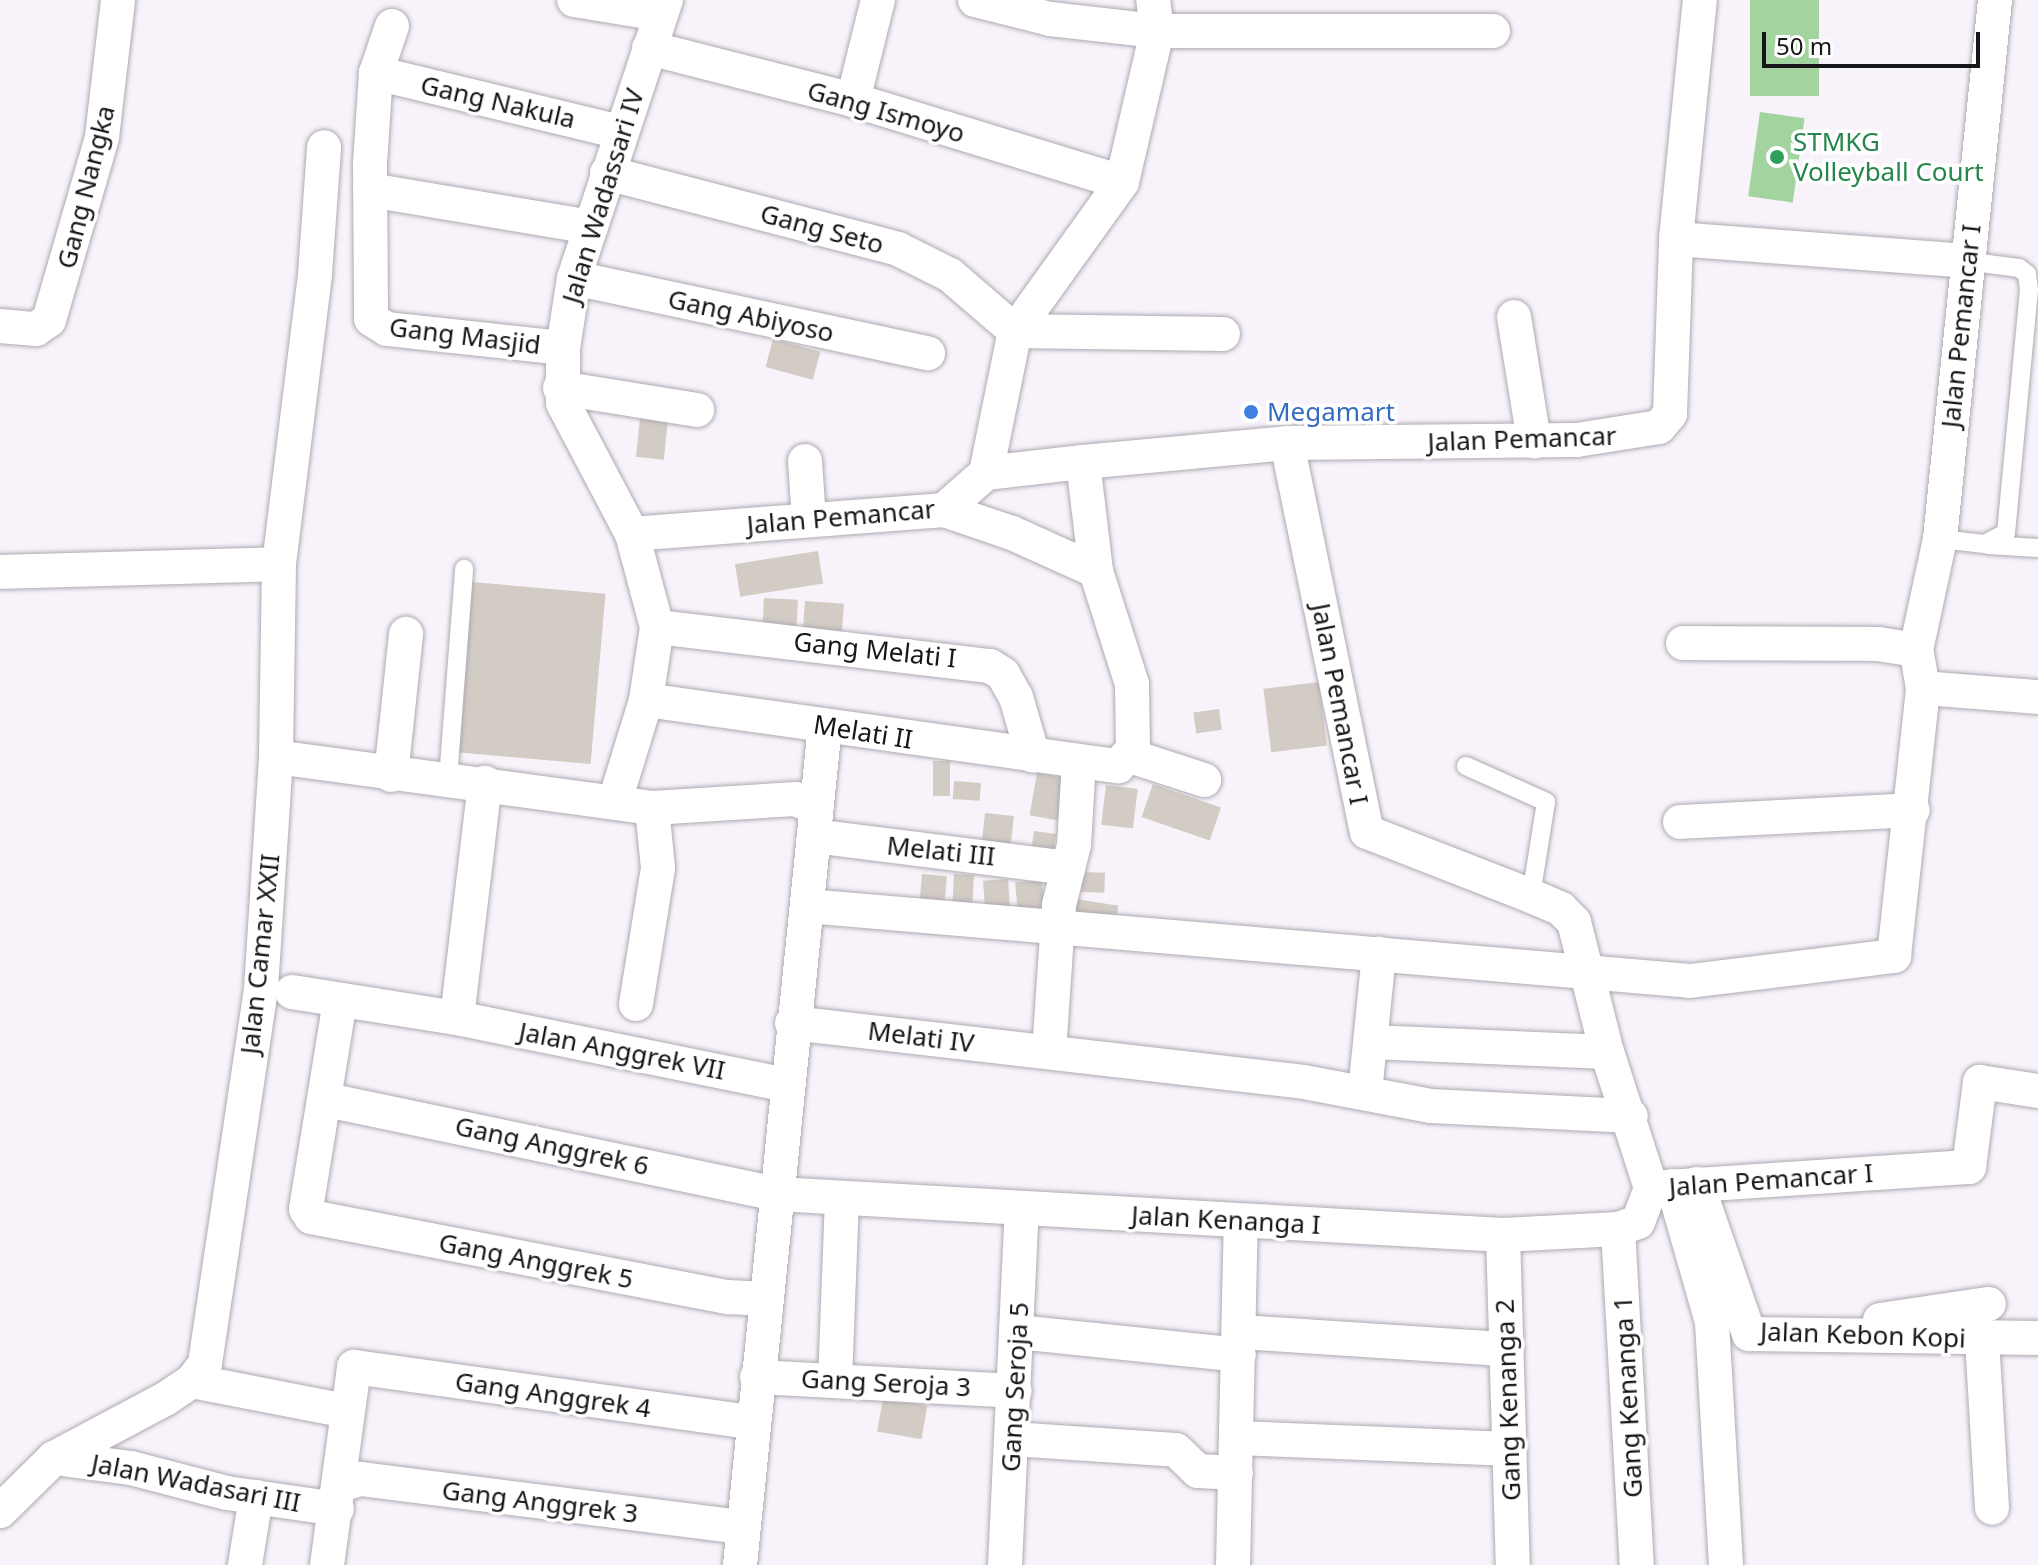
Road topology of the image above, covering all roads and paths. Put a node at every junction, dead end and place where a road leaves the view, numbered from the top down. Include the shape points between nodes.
1 (118, 0) edge
2 (574, 0) edge
3 (878, 0) edge
4 (975, 0) edge
5 (1700, 0) edge
6 (1995, 0) edge
7 (663, 7) edge
8 (1155, 16) edge
9 (392, 26) dead end
10 (1493, 31) dead end
11 (649, 48) junction
12 (376, 73) junction
13 (853, 100) junction
14 (620, 132) junction
15 (324, 147) dead end
16 (607, 173) junction
17 (1122, 182) junction
18 (370, 190) junction
19 (591, 227) junction
20 (1676, 239) junction
21 (1966, 261) junction
22 (574, 278) junction
23 (1514, 317) dead end
24 (0, 326) edge
25 (1015, 331) junction
26 (1223, 334) dead end
27 (563, 348) junction
28 (928, 353) dead end
29 (560, 388) junction
30 (697, 410) dead end
31 (1534, 441) junction
32 (1287, 443) junction
33 (805, 461) dead end
34 (1083, 462) junction
35 (986, 473) junction
36 (944, 510) junction
37 (809, 520) junction
38 (632, 534) junction
39 (1940, 539) junction
40 (1985, 544) junction
41 (2038, 548) edge
42 (279, 564) junction
43 (464, 569) dead end
44 (1096, 571) junction
45 (0, 572) edge
46 (657, 627) junction
47 (406, 634) dead end
48 (1683, 643) dead end
49 (1920, 667) junction
50 (2038, 697) edge
51 (646, 700) junction
52 (825, 726) junction
53 (1033, 756) junction
54 (1130, 756) junction
55 (276, 757) junction
56 (1079, 762) junction
57 (1466, 766) dead end
58 (391, 775) junction
59 (448, 779) junction
60 (1204, 780) dead end
61 (485, 783) junction
62 (615, 801) junction
63 (658, 808) junction
64 (1913, 810) junction
65 (814, 822) junction
66 (1680, 822) dead end
67 (1068, 868) junction
68 (1531, 896) junction
69 (807, 906) junction
70 (1057, 927) junction
71 (1379, 954) junction
72 (1589, 972) junction
73 (292, 992) dead end
74 (340, 1001) junction
75 (636, 1004) dead end
76 (457, 1018) junction
77 (792, 1023) junction
78 (1370, 1042) junction
79 (1049, 1052) junction
80 (1607, 1052) junction
81 (787, 1085) junction
82 (2038, 1091) edge
83 (1365, 1092) junction
84 (327, 1100) junction
85 (1631, 1116) junction
86 (1674, 1186) junction
87 (777, 1194) junction
88 (842, 1198) junction
89 (1022, 1208) junction
90 (1241, 1221) junction
91 (1618, 1229) junction
92 (1503, 1235) junction
93 (766, 1299) junction
94 (1989, 1304) dead end
95 (1018, 1332) junction
96 (1861, 1337) junction
97 (2038, 1338) edge
98 (1982, 1339) junction
99 (1240, 1344) junction
100 (1506, 1349) junction
101 (757, 1377) junction
102 (192, 1381) junction
103 (835, 1381) junction
104 (1015, 1391) junction
105 (331, 1408) dead end
106 (752, 1422) junction
107 (1237, 1438) junction
108 (1012, 1439) junction
109 (1510, 1449) junction
110 (54, 1458) junction
111 (1236, 1473) junction
112 (256, 1497) junction
113 (339, 1497) junction
114 (1992, 1508) dead end
115 (0, 1511) edge
116 (741, 1527) junction
117 (245, 1565) edge
118 (327, 1565) edge
119 (740, 1565) edge
120 (1005, 1565) edge
121 (1233, 1565) edge
122 (1513, 1565) edge
123 (1637, 1565) edge
124 (1726, 1565) edge

1 - 24 street, Gang Nangka via 102,137 49,320 36,329
2 - 7 street
3 - 13 street
4 - 8 street via 1050,19
5 - 20 street, Jalan Pemancar
6 - 21 street, Jalan Pemancar I
7 - 11 street, Jalan Wadassari IV
8 - 10 street
8 - 17 street
9 - 12 street
11 - 13 street, Gang Ismoyo
11 - 14 street, Jalan Wadassari IV
12 - 14 street, Gang Nakula
12 - 18 street
13 - 17 street, Gang Ismoyo
14 - 16 street, Jalan Wadassari IV
15 - 42 street, Jalan Camar XXII via 315,274
16 - 19 street, Jalan Wadassari IV
16 - 25 street, Gang Seto via 898,249 950,275
17 - 25 street
18 - 19 street
18 - 27 street, Gang Masjid via 371,319 387,329
19 - 22 street, Jalan Wadassari IV
20 - 21 street
20 - 31 street, Jalan Pemancar via 1670,414 1659,427 1631,436
21 - 39 street, Jalan Pemancar I
21 - 40 lane via 2019,268 2027,274 2029,290 2006,533
22 - 27 street, Jalan Wadassari IV
22 - 28 street, Gang Abiyoso
23 - 31 street
25 - 26 street
25 - 35 street
27 - 29 street, Jalan Wadassari IV
29 - 30 street
29 - 38 street, Jalan Wadassari IV via 570,419
31 - 32 street, Jalan Pemancar
32 - 34 street, Jalan Pemancar
32 - 68 street, Jalan Pemancar I via 1367,832
33 - 37 street
34 - 35 street, Jalan Pemancar
34 - 44 street
35 - 36 street, Jalan Pemancar
36 - 37 street, Jalan Pemancar
36 - 44 street
37 - 38 street, Jalan Pemancar
38 - 46 street, Jalan Wadassari IV
39 - 40 lane
39 - 49 street, Jalan Pemancar I
40 - 41 lane
42 - 45 street
42 - 55 street, Jalan Camar XXII
43 - 59 lane
44 - 54 street via 1132,684
46 - 51 street, Jalan Wadassari IV
46 - 53 street, Gang Melati I via 990,666 1003,674 1016,697
47 - 58 street
48 - 49 street via 1877,644
49 - 50 street
49 - 64 street, Jalan Pemancar I
51 - 52 street, Melati II
51 - 62 street, Jalan Wadassari IV
52 - 53 street, Melati II
52 - 65 street
53 - 56 street, Melati II
54 - 56 street, Melati II via 1118,766
54 - 60 street
55 - 58 street
55 - 102 street, Jalan Camar XXII via 261,989 210,1346
56 - 67 street
57 - 68 lane via 1546,802
58 - 59 street
59 - 61 street
61 - 62 street
61 - 76 street
62 - 63 street
63 - 65 street, Melati III via 796,799
63 - 75 street via 658,868
64 - 66 street
64 - 72 street, Jalan Pemancar I via 1894,956 1690,981
65 - 67 street, Melati III
65 - 69 street
67 - 70 street
68 - 72 street, Jalan Pemancar I via 1561,909 1574,922
69 - 70 street
69 - 77 street
70 - 71 street
70 - 79 street
71 - 72 street
71 - 78 street
72 - 80 street, Jalan Pemancar I
73 - 74 street, Jalan Anggrek VII
74 - 76 street, Jalan Anggrek VII
74 - 84 street
76 - 81 street, Jalan Anggrek VII
77 - 79 street, Melati IV
77 - 81 street
78 - 80 street
78 - 83 street
79 - 83 street, Melati IV
80 - 85 street, Jalan Pemancar I
81 - 87 street
82 - 86 street, Jalan Pemancar I via 1980,1082 1969,1167
83 - 85 street, Melati IV via 1431,1106
84 - 87 street, Gang Anggrek 6
84 - 93 street, Gang Anggrek 5 via 308,1214 698,1291
85 - 86 street, Jalan Pemancar I
86 - 91 street via 1638,1222
86 - 96 street, Jalan Kebon Kopi via 1749,1334
86 - 124 street via 1712,1322
87 - 88 street, Jalan Kenanga I
87 - 93 street
88 - 89 street, Jalan Kenanga I
88 - 103 street
89 - 90 street, Jalan Kenanga I
89 - 95 street, Gang Seroja 5
90 - 92 street, Jalan Kenanga I
90 - 99 street
91 - 92 street, Jalan Kenanga I
91 - 123 street, Gang Kenanga 1
92 - 100 street, Gang Kenanga 2
93 - 101 street
94 - 96 street via 1867,1322
95 - 99 street
95 - 104 street, Gang Seroja 5
96 - 98 street, Jalan Kebon Kopi
97 - 98 street, Jalan Kebon Kopi
98 - 114 street
99 - 100 street
99 - 107 street
100 - 109 street, Gang Kenanga 2
101 - 103 street, Gang Seroja 3
101 - 106 street
102 - 105 street
102 - 110 street
103 - 104 street, Gang Seroja 3
104 - 108 street, Gang Seroja 5
106 - 113 street, Gang Anggrek 4 via 354,1367
106 - 116 street
107 - 109 street
107 - 111 street
108 - 111 street via 1176,1450 1198,1471
108 - 120 street, Gang Seroja 5
109 - 122 street, Gang Kenanga 2
110 - 112 street, Jalan Wadasari III via 131,1468
110 - 115 street
111 - 121 street
112 - 113 street, Jalan Wadasari III
112 - 117 street
113 - 116 street, Gang Anggrek 3 via 361,1479
113 - 118 street
116 - 119 street

